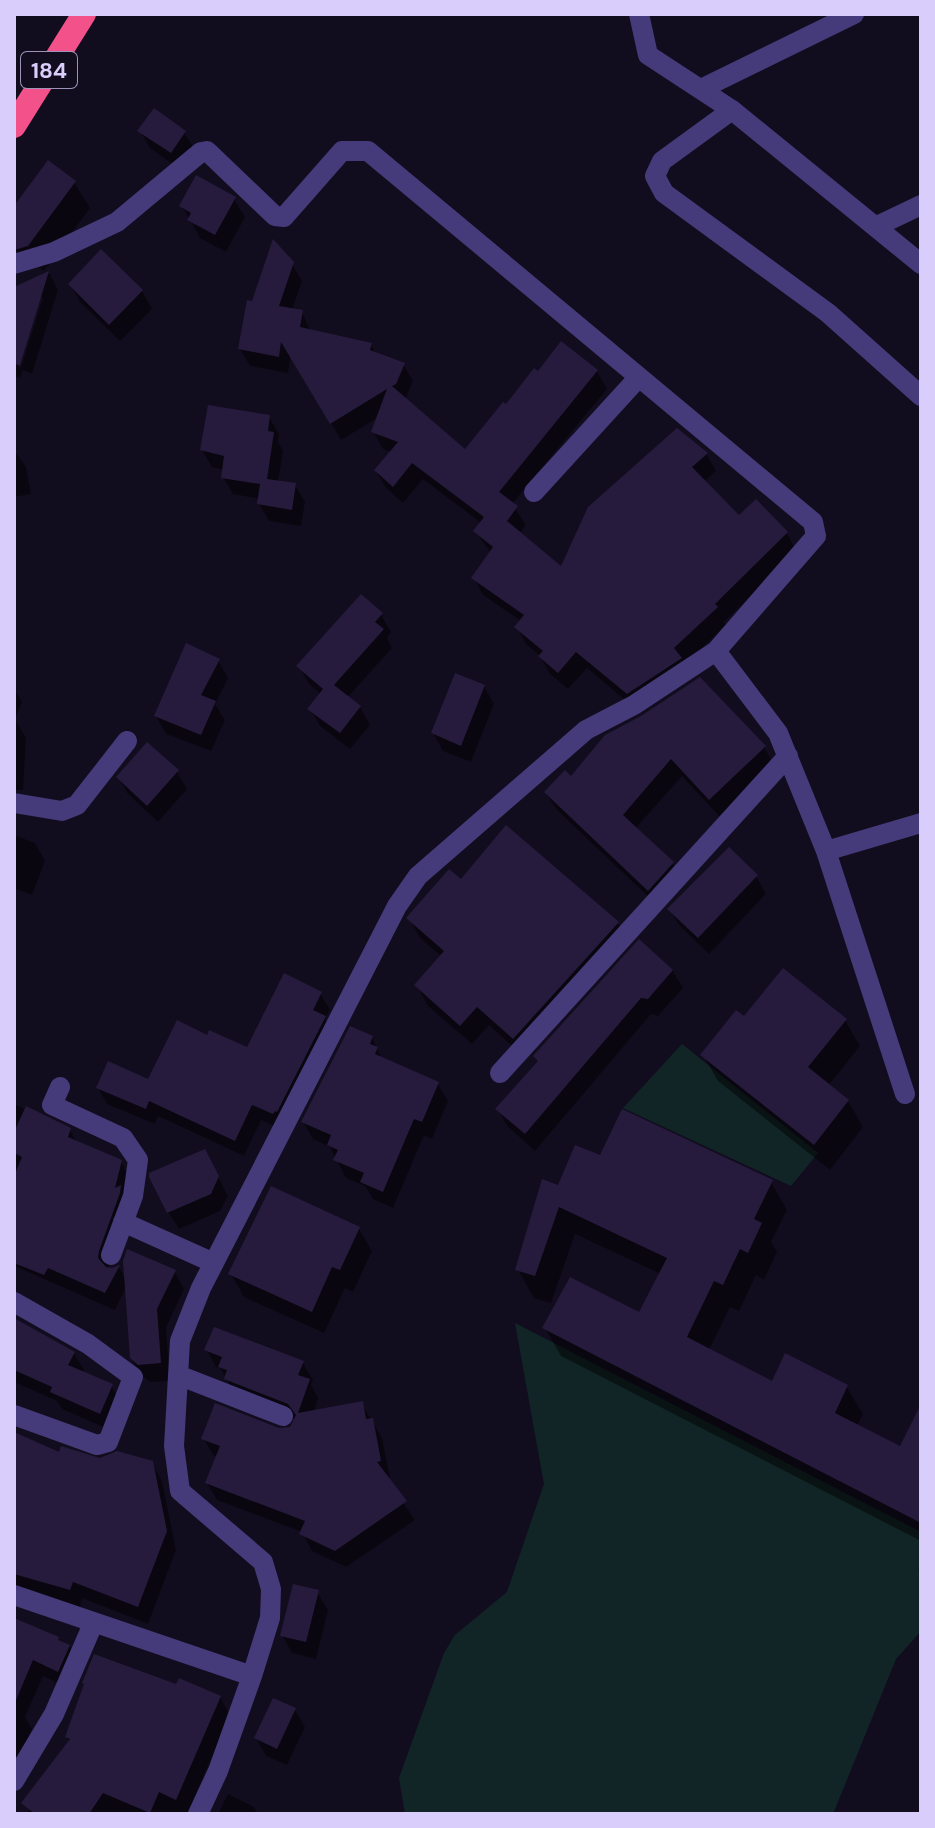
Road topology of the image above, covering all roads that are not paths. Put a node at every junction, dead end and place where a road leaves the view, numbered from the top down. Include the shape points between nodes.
1 (84, 14) edge
2 (639, 14) edge
3 (854, 14) edge
4 (701, 89) junction
5 (732, 110) junction
6 (14, 126) edge
7 (921, 205) edge
8 (877, 226) junction
9 (14, 264) edge
10 (921, 264) edge
11 (639, 377) junction
12 (921, 396) edge
13 (534, 492) dead end
14 (716, 651) junction
15 (127, 741) dead end
16 (788, 756) junction
17 (14, 803) edge
18 (921, 823) edge
19 (826, 851) junction
20 (500, 1073) dead end
21 (60, 1087) dead end
22 (905, 1094) dead end
23 (123, 1222) junction
24 (111, 1255) dead end
25 (214, 1263) junction
26 (14, 1302) edge
27 (178, 1375) junction
28 (14, 1415) edge
29 (283, 1416) dead end
30 (14, 1595) edge
31 (93, 1624) junction
32 (252, 1676) junction
33 (14, 1781) edge
34 (198, 1814) edge

1 - 6 highway, 184
2 - 4 street via 648,55
3 - 4 street
4 - 5 street
5 - 8 street
5 - 12 street via 662,161 655,176 664,193 828,313
7 - 8 street
8 - 10 street
9 - 11 street via 117,222 201,152 207,151 275,216 284,217 342,151 368,151
11 - 13 street
11 - 14 street via 813,522 816,536
14 - 16 street via 778,733
14 - 25 street via 586,730 418,876 397,906
15 - 17 street via 77,805 62,811
16 - 19 street
16 - 20 street
18 - 19 street
19 - 22 street
21 - 23 street via 52,1105 123,1138 138,1160
23 - 24 street
23 - 25 street
25 - 27 street via 180,1341
26 - 28 street via 133,1377 108,1442 97,1445
27 - 29 street
27 - 32 street via 174,1446 180,1491 263,1562 271,1589 270,1618
30 - 31 street
31 - 32 street
31 - 33 street via 54,1714
32 - 34 street

